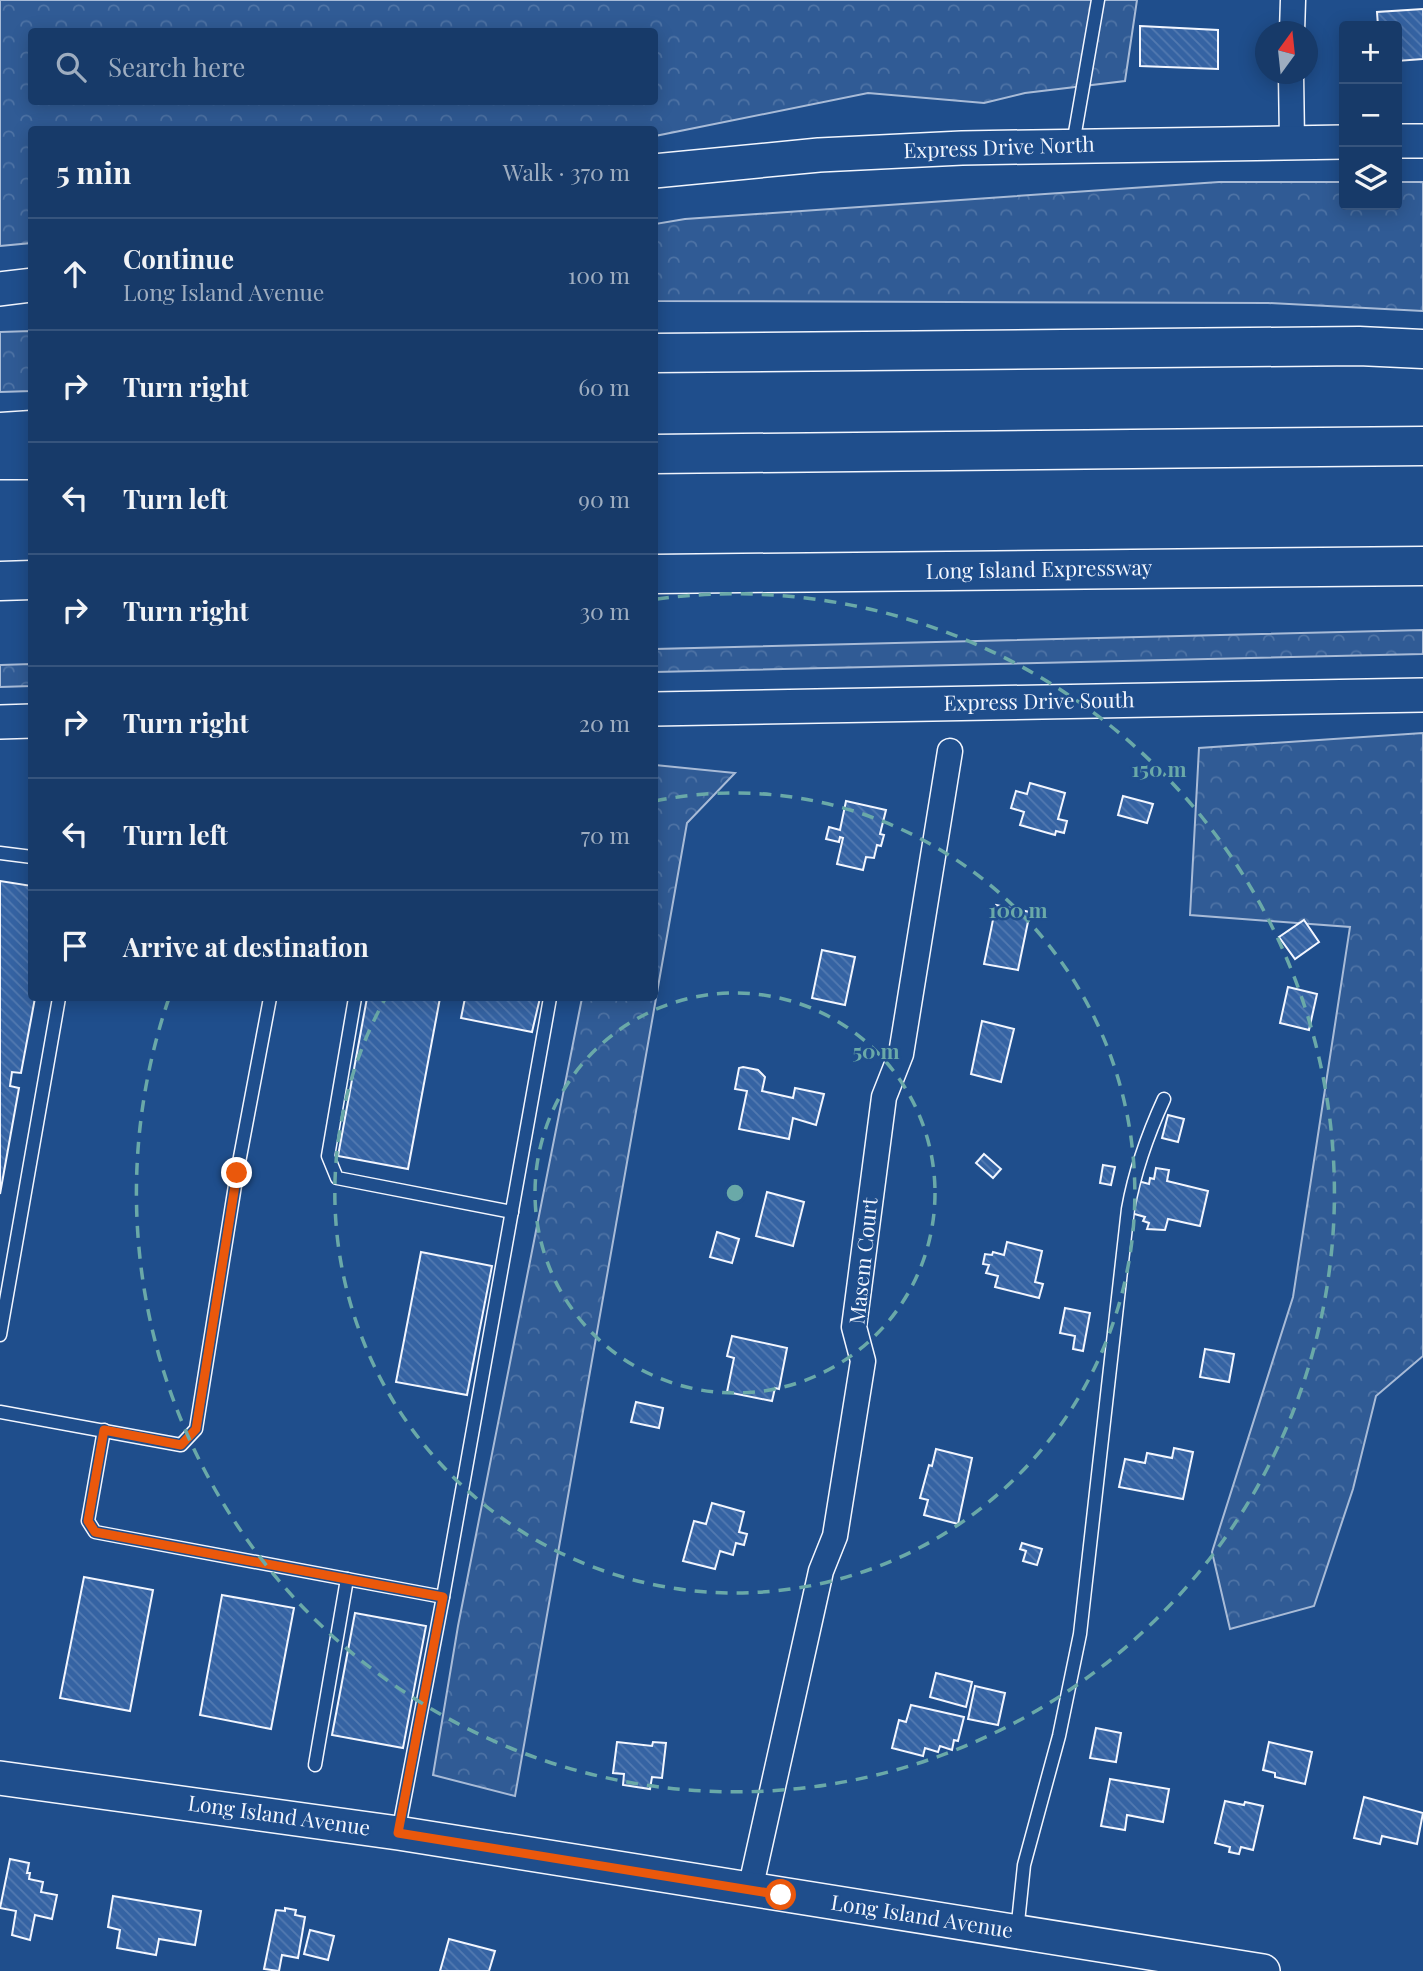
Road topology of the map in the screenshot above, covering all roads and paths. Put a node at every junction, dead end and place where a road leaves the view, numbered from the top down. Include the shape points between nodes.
1 (1098, 0) edge
2 (1293, 0) edge
3 (1292, 21) edge
4 (1291, 84) edge
5 (1402, 141) edge
6 (1423, 141) edge
7 (1292, 142) junction
8 (1339, 142) edge
9 (1072, 146) junction
10 (658, 171) edge
11 (28, 286) edge
12 (0, 289) edge
13 (1423, 349) edge
14 (658, 353) edge
15 (28, 430) edge
16 (0, 432) edge
17 (1423, 446) edge
18 (658, 454) edge
19 (0, 460) edge
20 (28, 460) edge
21 (1423, 566) edge
22 (658, 574) edge
23 (28, 580) edge
24 (0, 581) edge
25 (1423, 695) edge
26 (658, 709) edge
27 (28, 721) edge
28 (0, 722) edge
29 (950, 751) dead end
30 (0, 853) edge
31 (28, 856) edge
32 (58, 1001) edge
33 (269, 1001) edge
34 (354, 1001) edge
35 (550, 1001) edge
36 (1164, 1099) dead end
37 (512, 1212) junction
38 (0, 1335) edge
39 (0, 1412) edge
40 (104, 1430) junction
41 (347, 1579) junction
42 (443, 1597) junction
43 (315, 1765) dead end
44 (0, 1778) edge
45 (398, 1833) junction
46 (750, 1890) junction
47 (1017, 1932) junction
48 (1263, 1971) edge

1 - 9 lane
2 - 3 street
4 - 7 street
5 - 6 main road
7 - 8 main road, Express Drive North
7 - 9 main road, Express Drive North
9 - 10 main road, Express Drive North via 819,155
11 - 12 main road
13 - 14 highway
15 - 16 highway
17 - 18 highway
19 - 20 highway
21 - 22 highway, Long Island Expressway
23 - 24 highway
25 - 26 main road, Express Drive South
27 - 28 main road
29 - 46 street, Masem Court via 901,1054 884,1097 854,1327 863,1361 835,1536 821,1571
30 - 31 lane
32 - 38 lane
33 - 40 lane via 196,1429 181,1445
34 - 37 lane via 328,1156 337,1178
35 - 37 lane
36 - 47 lane via 1138,1163 1128,1209 1080,1634 1059,1737 1024,1865
37 - 42 lane
39 - 40 lane
40 - 41 lane via 88,1521 95,1532
41 - 42 lane
41 - 43 lane
42 - 45 lane
44 - 45 main road, Long Island Avenue
45 - 46 main road, Long Island Avenue
46 - 47 main road, Long Island Avenue
47 - 48 main road, Long Island Avenue

